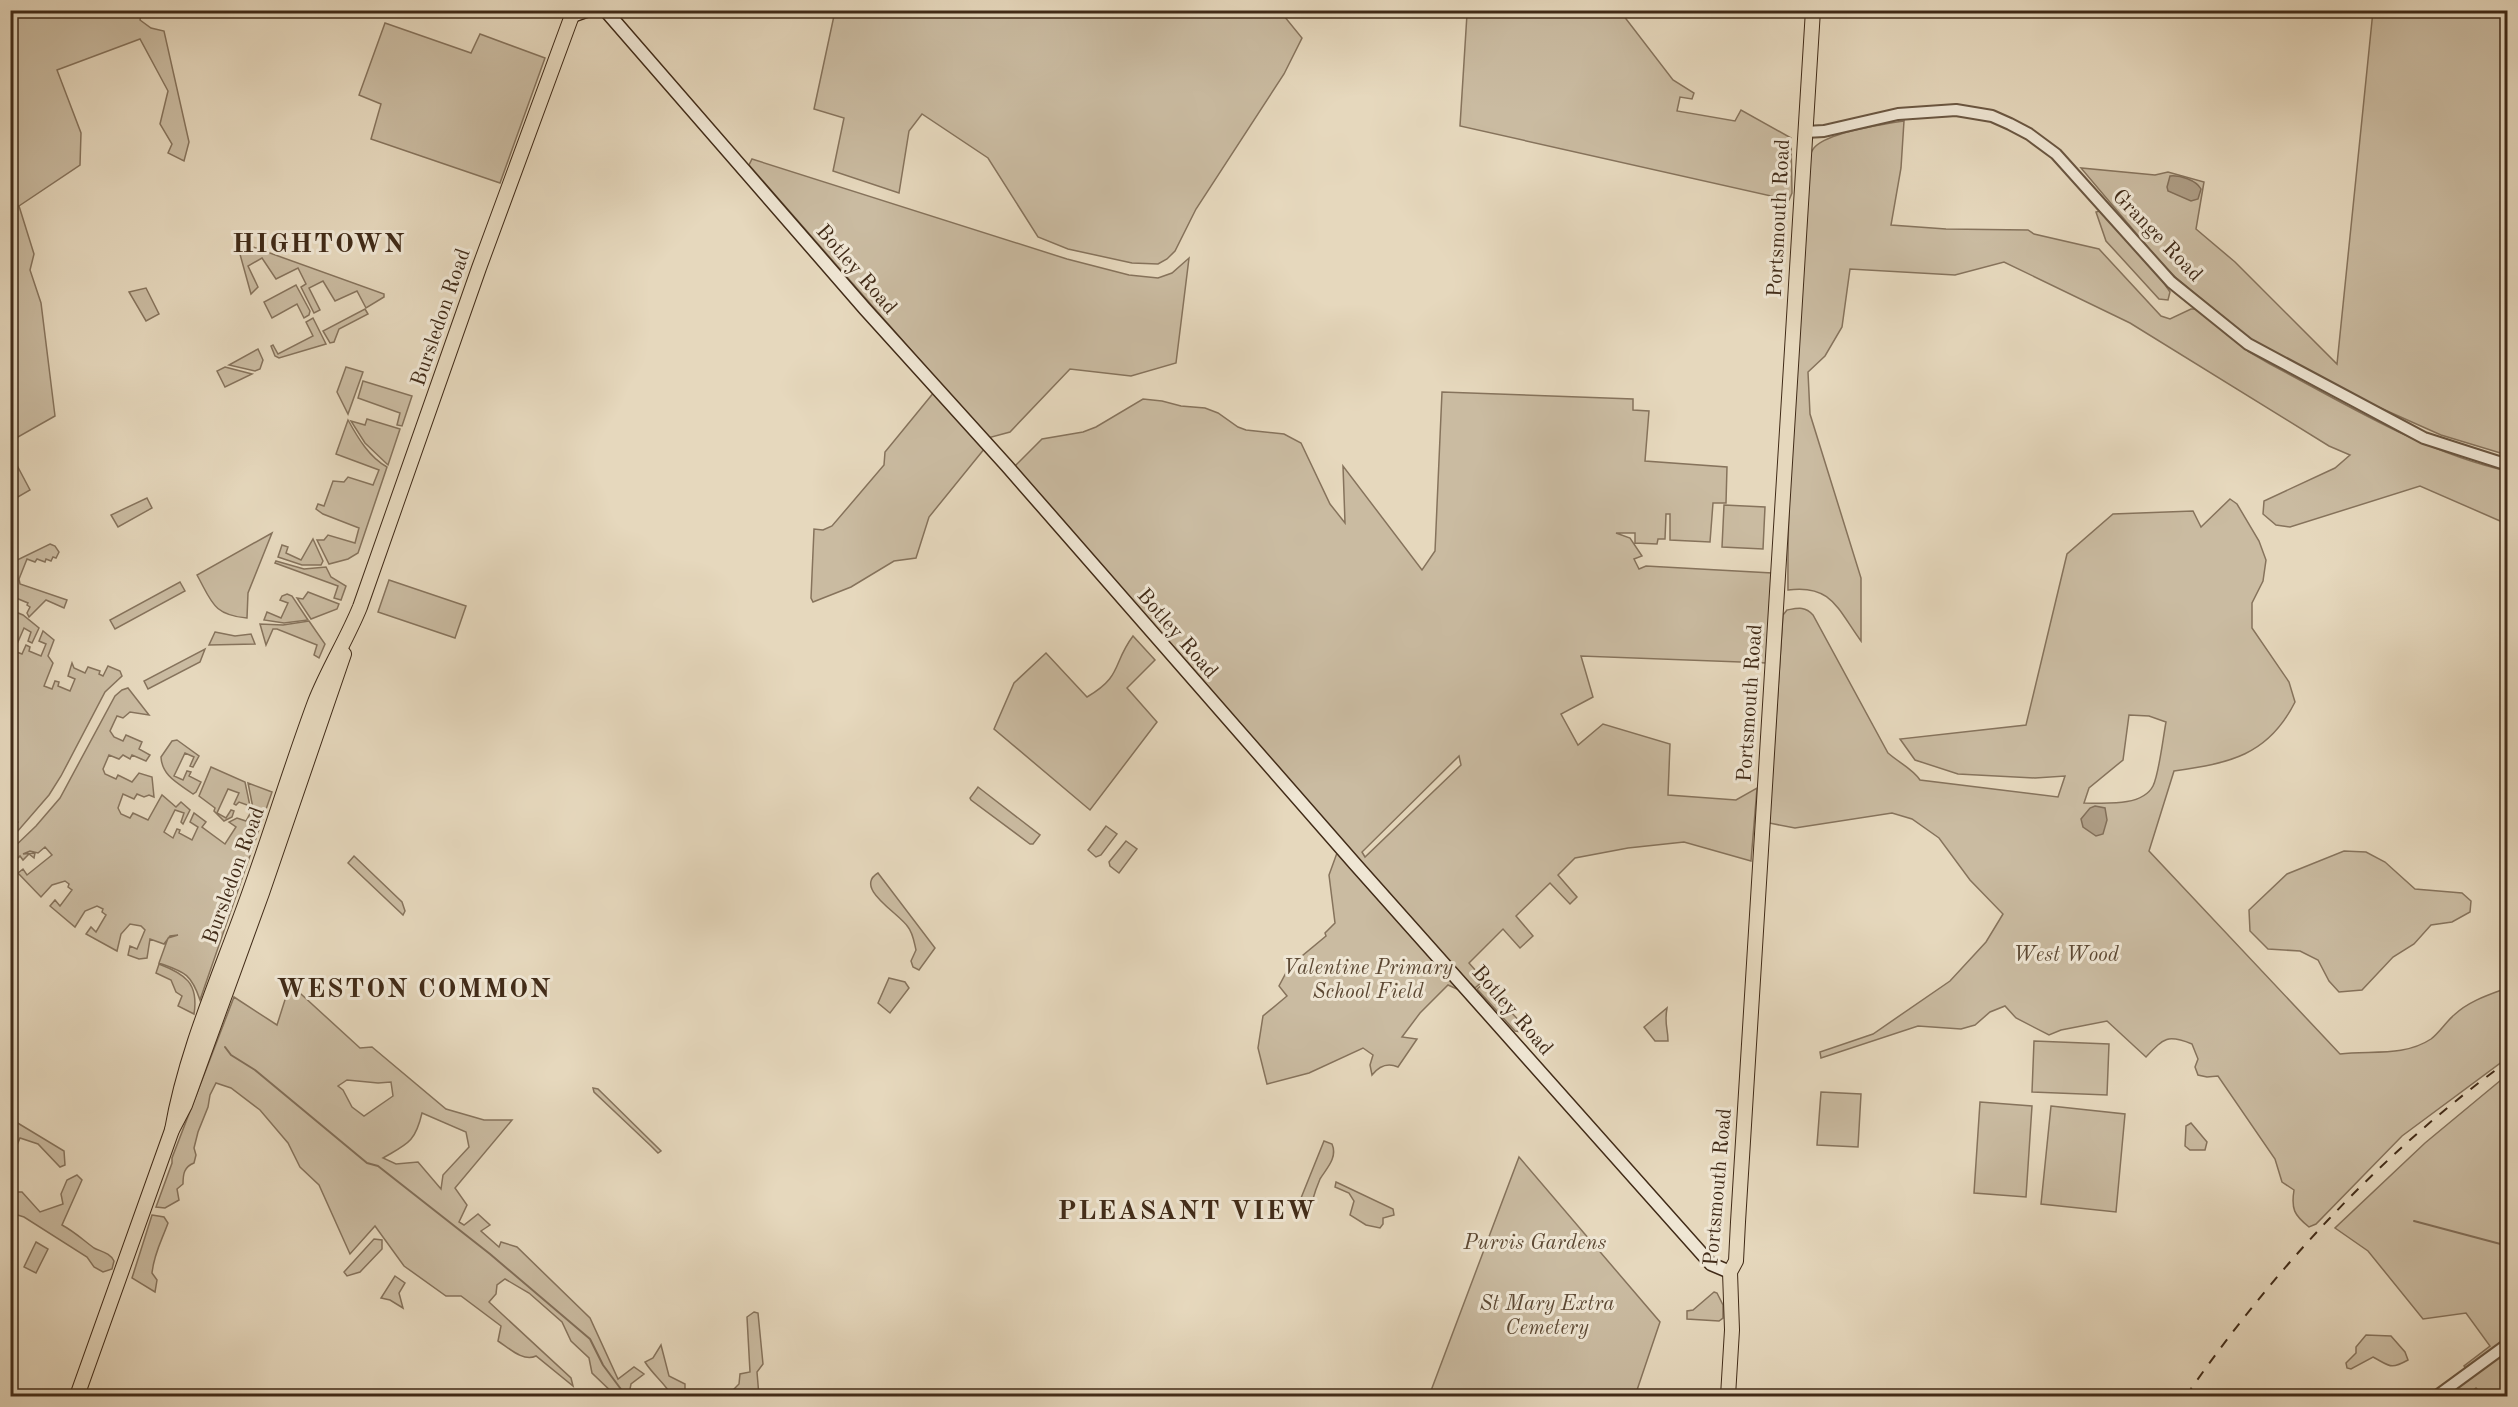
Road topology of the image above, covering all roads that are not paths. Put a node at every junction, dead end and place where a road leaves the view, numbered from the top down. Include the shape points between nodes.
1 (589, 10) edge
2 (596, 10) edge
3 (1813, 10) edge
4 (573, 13) edge
5 (607, 13) edge
6 (1805, 132) junction
7 (2508, 465) edge
8 (1730, 1272) junction
9 (2508, 1344) edge
10 (77, 1396) edge
11 (1728, 1396) edge
12 (2438, 1396) edge

1 - 4 main road
2 - 5 main road
3 - 6 main road, Portsmouth Road
4 - 10 main road, Bursledon Road via 360,607 328,670 304,733 192,1051 172,1130
5 - 8 main road, Botley Road via 1587,1125 1711,1264
6 - 7 street, Grange Road via 1898,114 1956,110 1992,116 2010,124 2056,154 2171,282 2248,344 2424,438
6 - 8 main road, Portsmouth Road via 1736,1261
8 - 11 main road, Portsmouth Road
9 - 12 street

